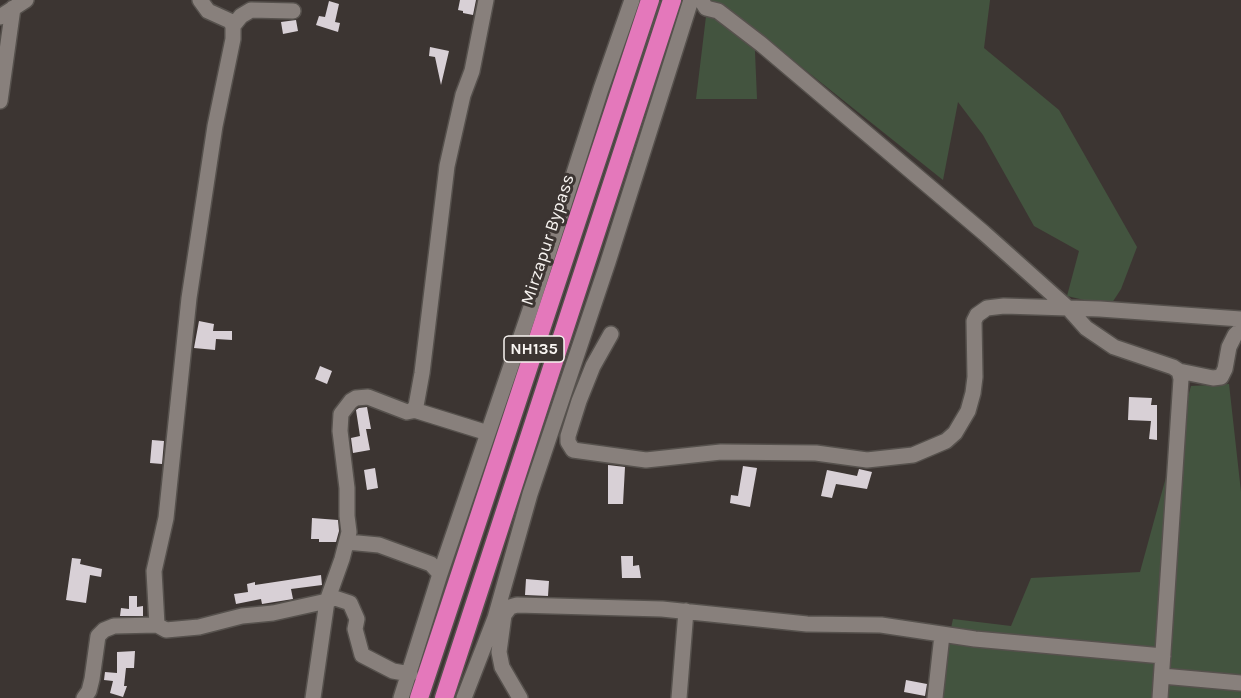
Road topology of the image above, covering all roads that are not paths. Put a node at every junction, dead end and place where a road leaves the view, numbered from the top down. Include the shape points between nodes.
1 (200, 0) edge
2 (486, 0) edge
3 (632, 0) edge
4 (650, 0) edge
5 (672, 0) edge
6 (691, 0) edge
7 (701, 0) edge
8 (8, 6) edge
9 (293, 11) dead end
10 (233, 26) junction
11 (0, 101) edge
12 (1070, 309) junction
13 (1241, 319) edge
14 (1241, 329) edge
15 (611, 334) dead end
16 (1179, 371) junction
17 (414, 410) junction
18 (488, 433) junction
19 (550, 436) junction
20 (568, 442) junction
21 (347, 542) junction
22 (440, 574) junction
23 (327, 601) junction
24 (686, 611) junction
25 (157, 625) junction
26 (942, 635) junction
27 (1163, 656) junction
28 (410, 674) junction
29 (1162, 676) junction
30 (1241, 683) edge
31 (84, 698) edge
32 (313, 698) edge
33 (401, 698) edge
34 (419, 698) edge
35 (444, 698) edge
36 (464, 698) edge
37 (520, 698) edge
38 (679, 698) edge
39 (935, 698) edge
40 (1160, 698) edge

1 - 10 street via 204,8 226,18
2 - 17 street via 447,166
3 - 18 street
4 - 34 highway, Mirzapur Bypass / NH135
5 - 35 highway, NH135
6 - 19 street
7 - 12 street via 706,8 718,11 760,44
8 - 11 street
9 - 10 street via 251,10
10 - 25 street via 189,298 166,518 154,572
12 - 13 street
12 - 16 street via 1086,328 1114,347
12 - 20 street via 1004,306 982,310 974,321 975,377 965,417 946,441 913,455 867,460 816,453 721,452 646,460 573,450
14 - 16 street via 1229,347 1221,377
15 - 20 street via 579,401
16 - 27 street
17 - 18 street
17 - 21 street via 407,412 368,397 351,401 341,414
18 - 22 street
19 - 20 street
19 - 36 street via 495,618
21 - 22 street via 379,545 431,564
21 - 23 street
22 - 28 street
23 - 25 street via 199,627 166,630
23 - 28 street via 335,598 350,603 357,619 355,629 362,655 393,671
23 - 32 street
24 - 26 street via 807,624 881,625
24 - 37 street via 510,607 504,615 499,652 502,666
24 - 38 street
25 - 31 street via 114,626 101,632 89,691
26 - 27 street
26 - 39 street
27 - 29 street
28 - 33 street
29 - 30 street
29 - 40 street

